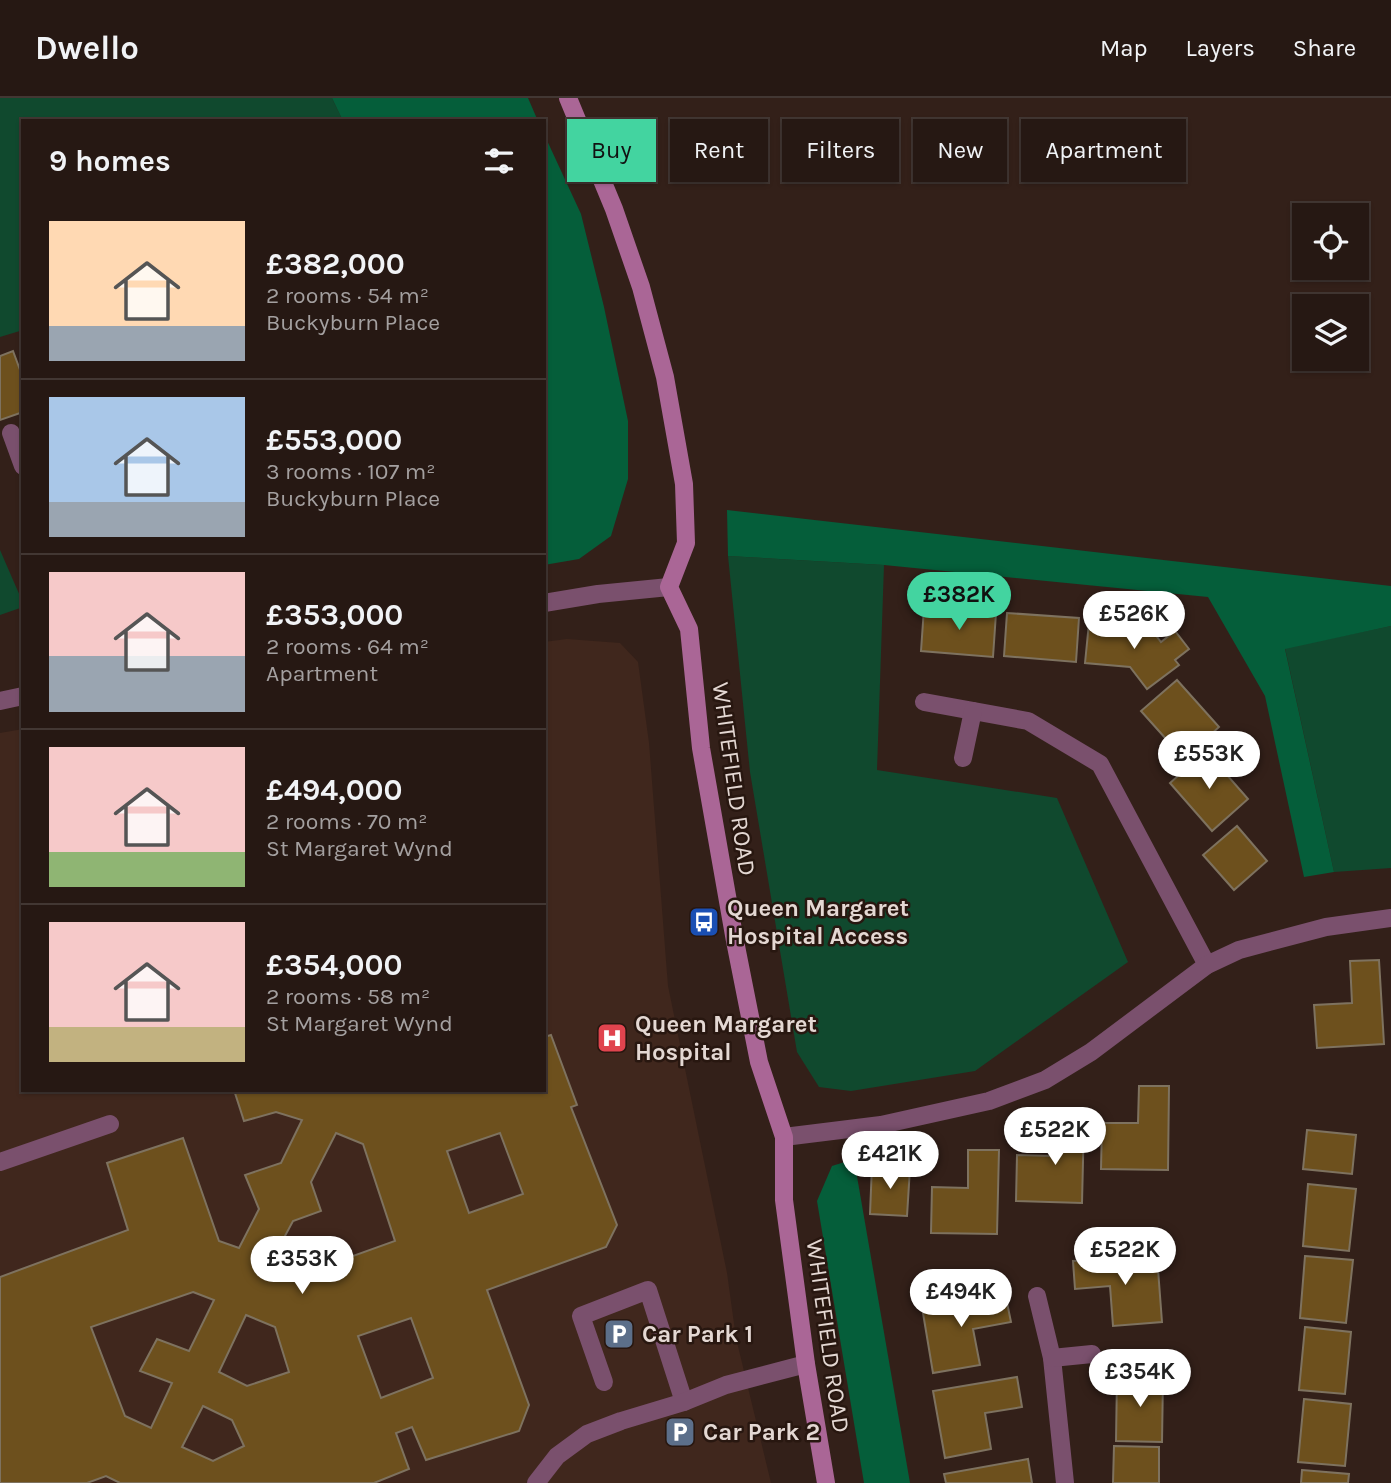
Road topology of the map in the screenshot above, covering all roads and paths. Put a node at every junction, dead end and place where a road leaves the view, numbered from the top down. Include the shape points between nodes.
1 (568, 98) edge
2 (11, 433) dead end
3 (21, 460) edge
4 (669, 587) junction
5 (546, 603) edge
6 (21, 696) edge
7 (0, 701) edge
8 (924, 702) dead end
9 (973, 711) junction
10 (963, 758) dead end
11 (1391, 918) edge
12 (1207, 965) junction
13 (110, 1124) dead end
14 (784, 1137) junction
15 (0, 1162) edge
16 (1037, 1296) dead end
17 (1092, 1354) dead end
18 (1052, 1358) junction
19 (806, 1364) junction
20 (604, 1382) dead end
21 (684, 1402) junction
22 (542, 1479) edge
23 (826, 1483) edge
24 (1065, 1483) edge

1 - 4 main road via 614,209 665,377 684,484 687,543
2 - 3 street
4 - 5 street
4 - 14 main road, WHITEFIELD ROAD via 689,629 701,748 735,941 759,1062
6 - 7 street
8 - 9 street
9 - 10 street
9 - 12 street via 1028,721 1100,764
11 - 12 street via 1326,927 1239,950
12 - 14 street via 1091,1052 1045,1080 989,1101 881,1125
13 - 15 street
14 - 19 main road, WHITEFIELD ROAD via 783,1200
16 - 18 street
17 - 18 street
18 - 24 street
19 - 21 street via 726,1385
19 - 23 main road, WHITEFIELD ROAD
20 - 21 street via 581,1316 648,1290
21 - 22 street via 587,1434 557,1456

